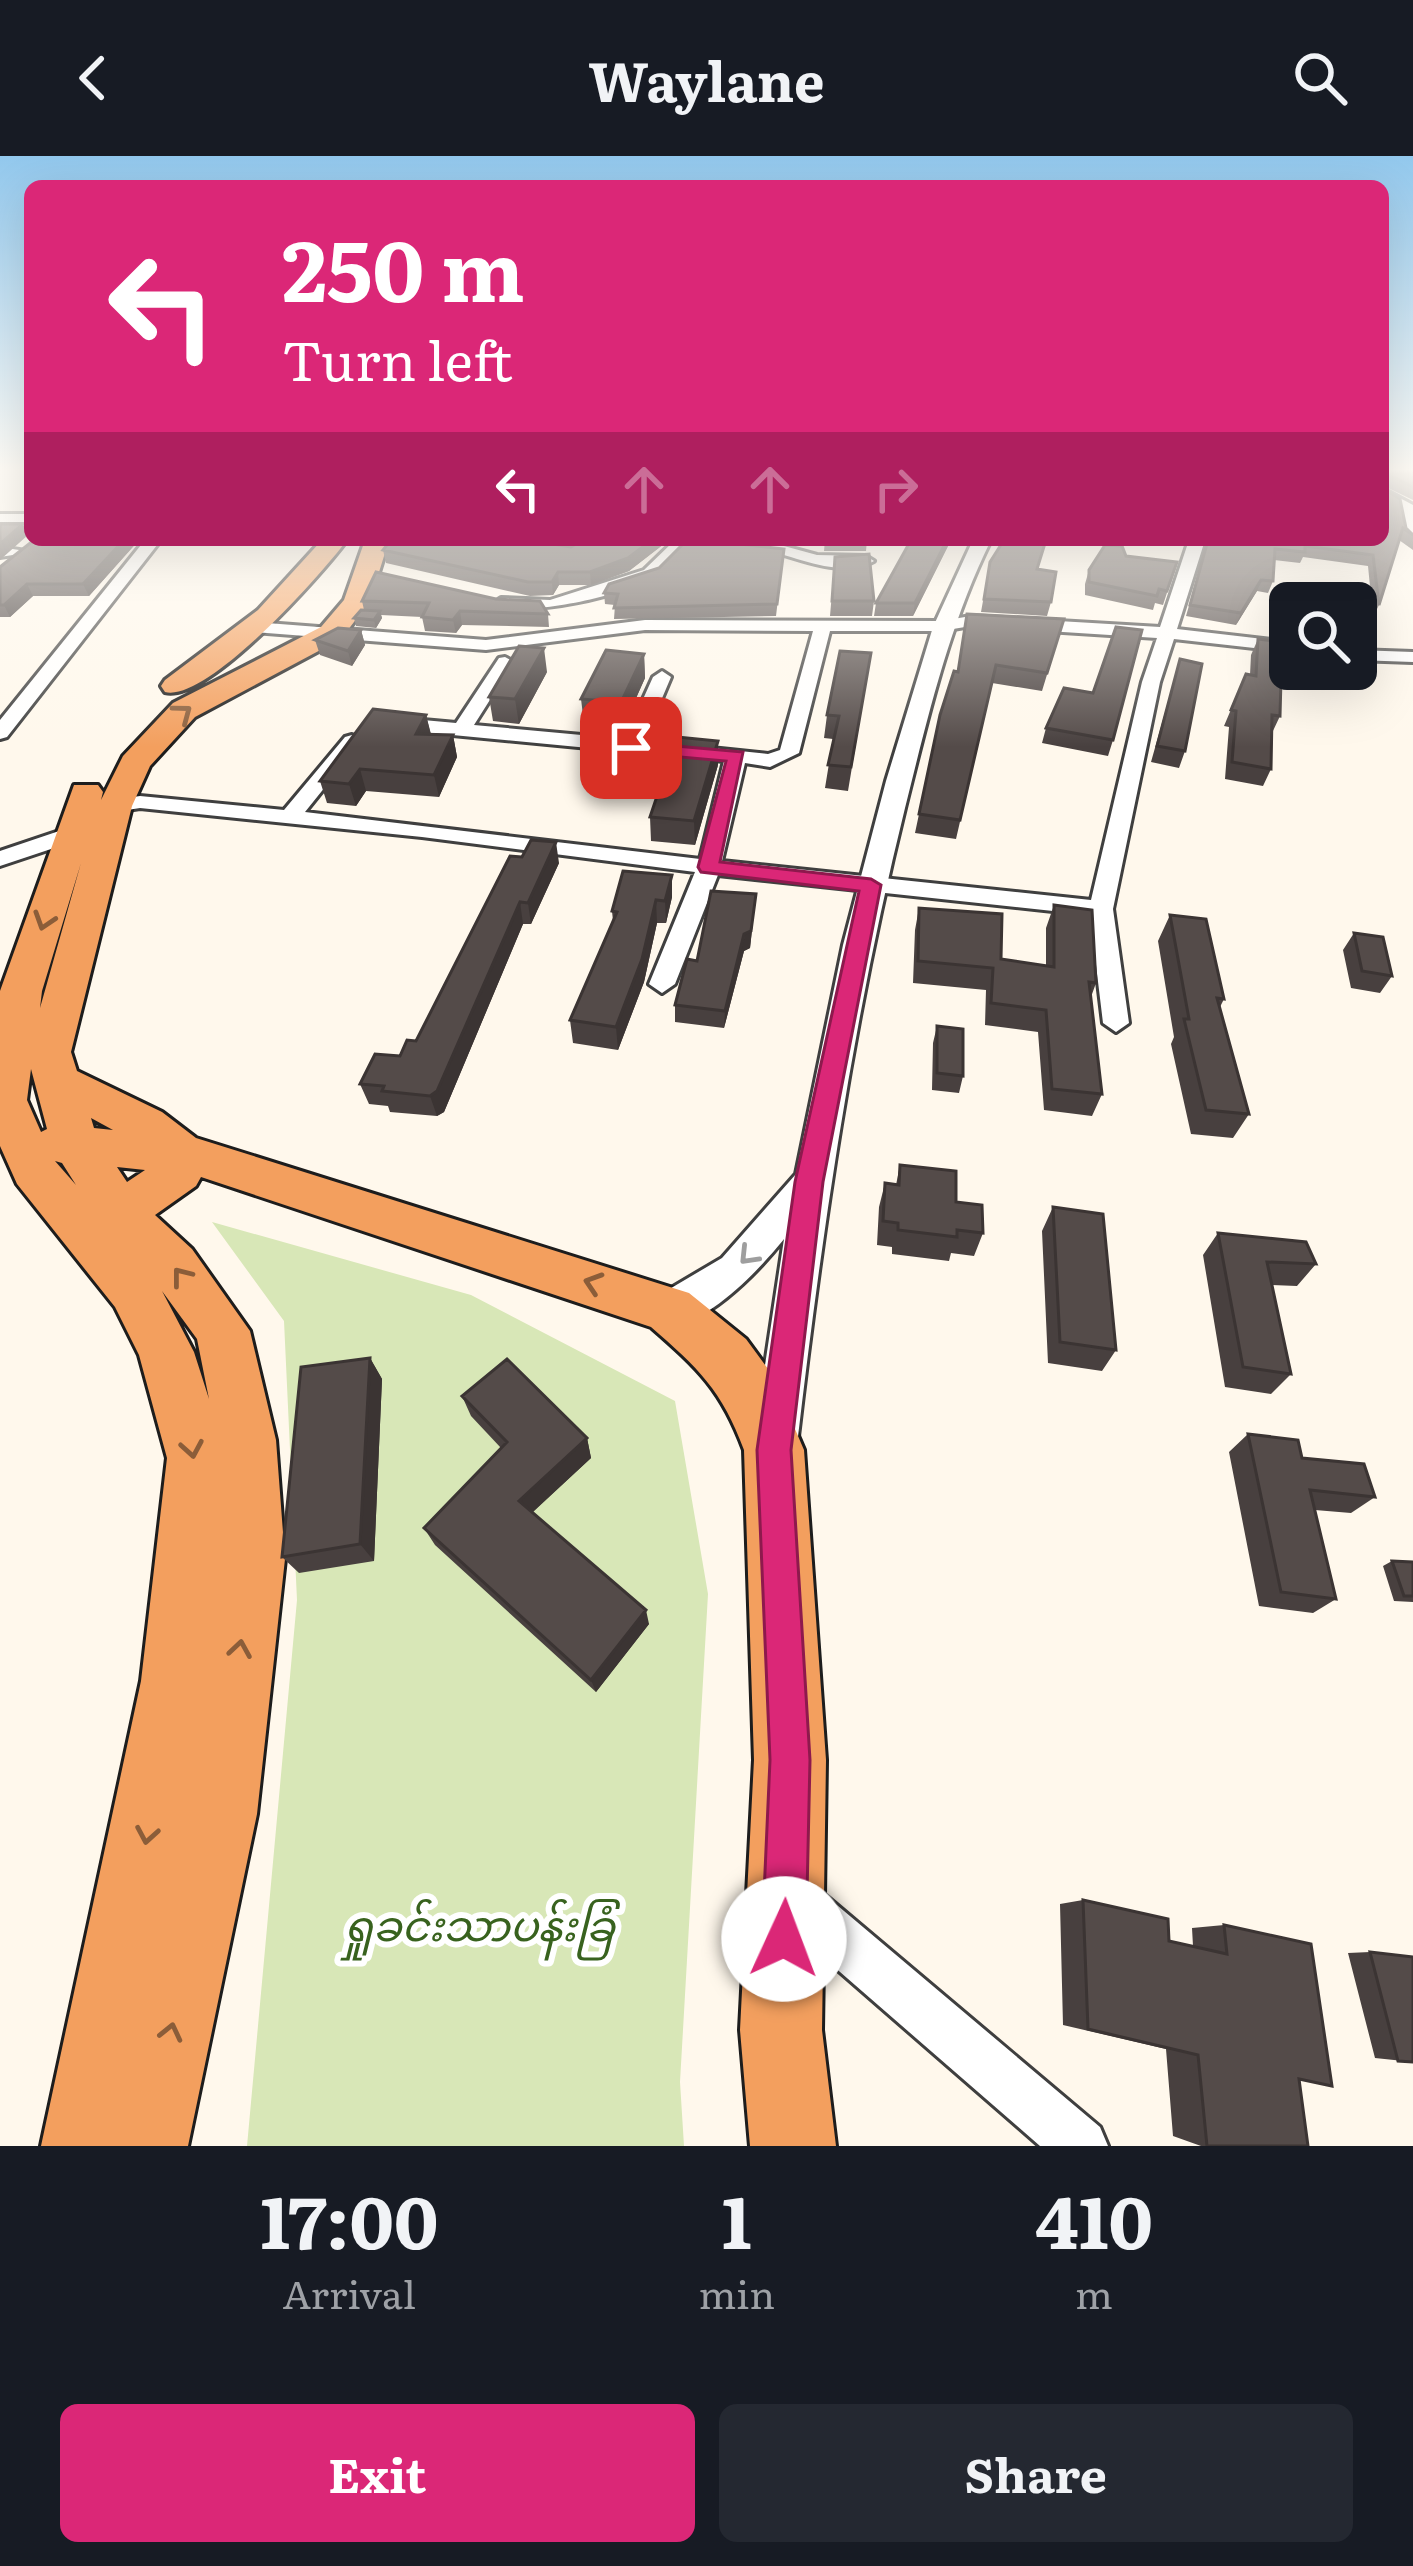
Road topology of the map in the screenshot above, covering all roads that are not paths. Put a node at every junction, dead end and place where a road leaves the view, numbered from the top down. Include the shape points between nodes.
1 (136, 561) edge
2 (318, 561) edge
3 (372, 561) edge
4 (663, 561) edge
5 (859, 561) edge
6 (866, 561) edge
7 (972, 561) edge
8 (1190, 561) edge
9 (655, 573) edge
10 (476, 597) edge
11 (649, 609) junction
12 (823, 626) junction
13 (941, 626) junction
14 (254, 627) junction
15 (331, 633) junction
16 (1168, 633) junction
17 (1269, 645) edge
18 (1377, 656) edge
19 (1413, 657) edge
20 (505, 662) edge
21 (662, 677) dead end
22 (2, 729) edge
23 (460, 731) junction
24 (631, 748) junction
25 (736, 756) junction
26 (115, 806) junction
27 (290, 816) junction
28 (73, 834) junction
29 (0, 859) edge
30 (709, 867) junction
31 (871, 885) junction
32 (1101, 909) junction
33 (662, 984) dead end
34 (1116, 1023) dead end
35 (55, 1079) junction
36 (181, 1163) junction
37 (69, 1167) junction
38 (809, 1182) junction
39 (670, 1310) junction
40 (774, 1450) junction
41 (786, 1893) junction
42 (84, 2146) edge
43 (145, 2146) edge
44 (793, 2146) edge
45 (1081, 2146) edge

1 - 22 street
2 - 14 highway
3 - 15 highway via 376,577
4 - 10 street via 650,573 550,604
5 - 6 street
7 - 13 street
8 - 16 street
9 - 11 street
11 - 12 street
11 - 15 street via 486,645
12 - 13 street
12 - 25 street via 789,753 770,761
13 - 16 street
13 - 31 street
14 - 15 street
14 - 28 highway via 144,708 89,781
26 -> 15 highway via 135,763 184,710
16 - 17 street
16 - 32 street
18 - 19 street
20 - 23 street
21 - 24 street
23 - 24 street
23 - 27 street via 369,720
24 - 25 street
25 - 30 street
26 - 27 street
26 - 28 street
26 - 35 highway via 49,1052
27 - 30 street
28 - 29 street
28 -> 37 highway via 21,991 4,1100
30 - 31 street
30 - 33 street
31 - 32 street
31 - 38 street
32 - 34 street
35 - 36 highway via 145,1126
35 - 37 highway
36 - 37 highway
36 - 37 highway
39 -> 36 highway via 247,1170
37 -> 42 highway via 166,1352 196,1458 175,1682
43 -> 37 highway via 220,1814 254,1559 246,1440 223,1331 173,1265
38 -> 39 street via 736,1270
38 - 40 street
39 - 40 highway via 726,1357 751,1392
40 - 41 highway via 790,1760
41 - 44 highway via 781,2030
41 - 45 street

